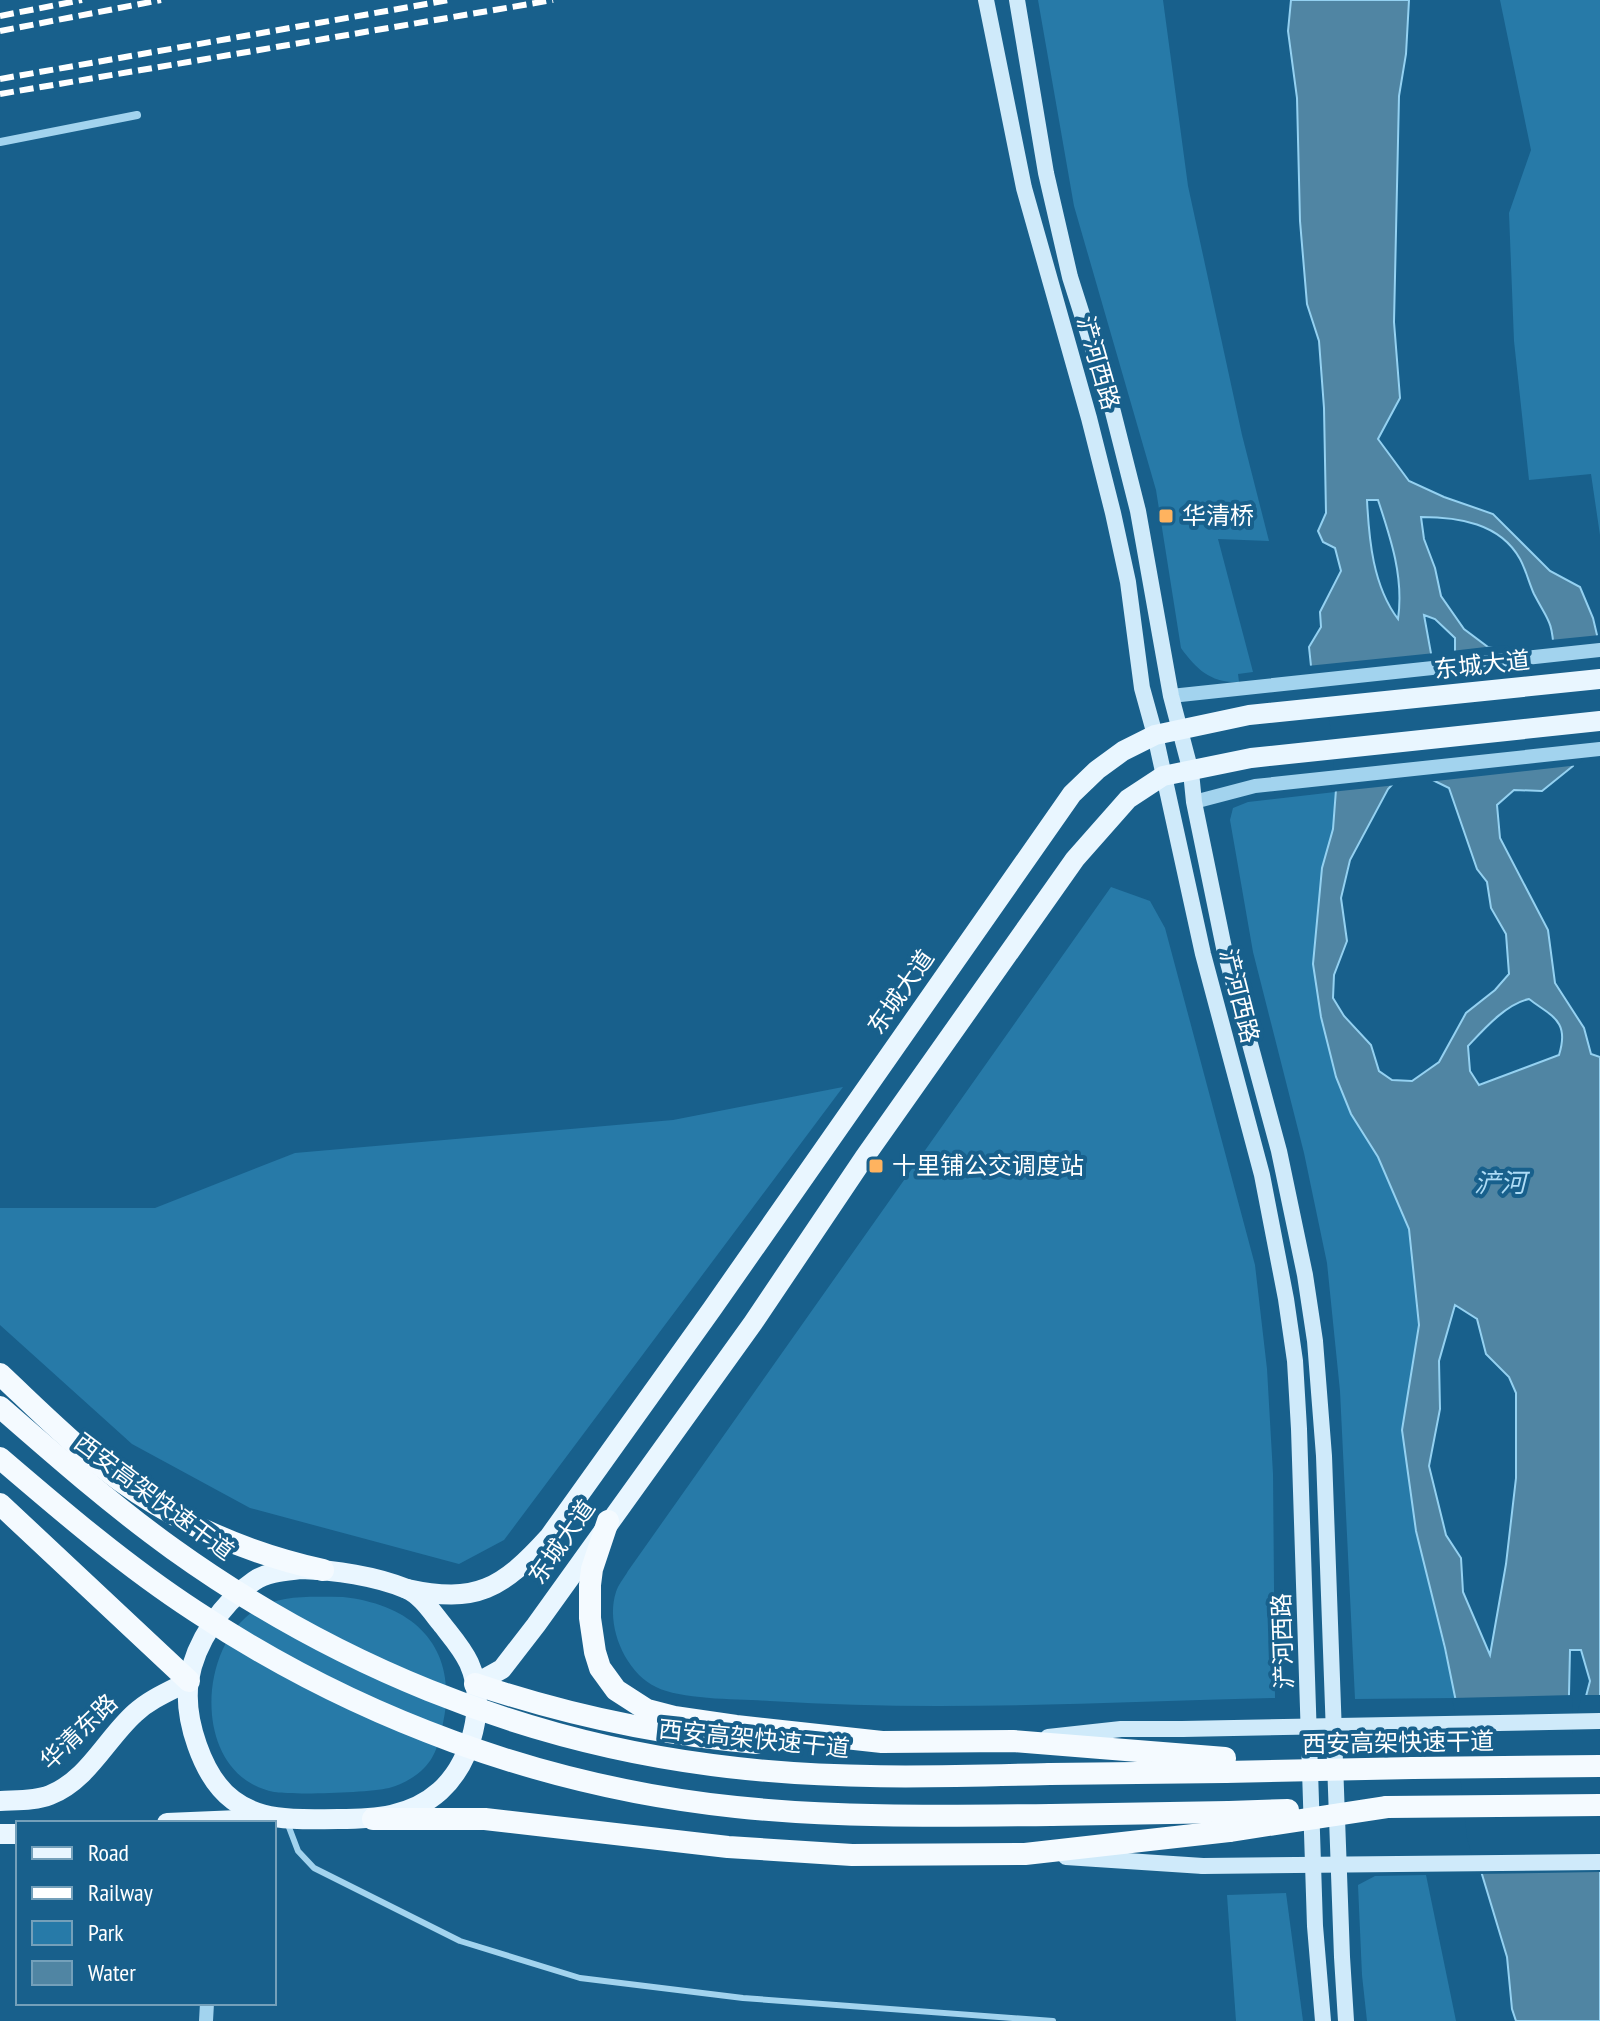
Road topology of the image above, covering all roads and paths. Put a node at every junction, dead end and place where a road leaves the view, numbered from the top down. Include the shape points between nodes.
1 (986, 0) edge
2 (1017, 0) edge
3 (137, 115) dead end
4 (0, 142) edge
5 (1600, 650) edge
6 (1600, 679) edge
7 (1171, 696) junction
8 (1600, 721) edge
9 (1181, 731) junction
10 (1155, 735) junction
11 (1600, 749) edge
12 (1191, 772) junction
13 (1163, 776) junction
14 (1194, 802) junction
15 (0, 1374) edge
16 (0, 1407) edge
17 (0, 1458) edge
18 (0, 1504) edge
19 (608, 1521) junction
20 (323, 1570) junction
21 (407, 1589) junction
22 (189, 1681) junction
23 (475, 1684) junction
24 (1600, 1721) edge
25 (1013, 1741) junction
26 (882, 1742) junction
27 (1225, 1765) junction
28 (1600, 1766) edge
29 (0, 1801) edge
30 (1600, 1805) edge
31 (286, 1819) junction
32 (373, 1819) junction
33 (216, 1821) edge
34 (1229, 1821) junction
35 (1025, 1854) junction
36 (1600, 1862) edge
37 (1053, 2021) edge
38 (1323, 2021) edge
39 (1346, 2021) edge

1 - 10 main road, 浐河西路 via 1024,188 1113,513 1142,688
2 - 7 main road, 浐河西路 via 1046,173 1070,277 1138,511
3 - 4 street
5 - 7 street
6 - 9 main road, 东城大道 via 1249,715
7 - 9 main road, 浐河西路
8 - 12 main road, 东城大道 via 1251,758
9 - 10 main road, 东城大道
9 - 12 main road, 浐河西路
10 - 13 main road, 浐河西路
10 - 21 main road, 东城大道 via 1123,751 1072,794 549,1537 517,1569 476,1593 438,1596
11 - 14 street via 1255,786
12 - 13 main road, 东城大道
12 - 14 main road, 浐河西路
13 - 19 main road, 东城大道 via 1128,799 1075,859 753,1323
13 - 38 main road, 浐河西路 via 1216,1008 1262,1175 1295,1361
14 - 39 main road, 浐河西路 via 1224,948 1295,1221 1315,1341
15 - 20 highway via 100,1465 163,1508 248,1550
16 - 27 highway, 西安高架快速干道, bridge via 171,1548 325,1642 452,1701 571,1737 714,1766 887,1777
17 - 34 highway, bridge via 143,1575 246,1643 376,1710 487,1754 583,1781 735,1807
18 - 22 highway
19 - 23 main road, 东城大道 via 502,1669
19 - 26 highway via 592,1569 590,1618 600,1668 624,1697 674,1717
20 - 21 main road
20 - 22 main road via 279,1572 257,1579 236,1595 207,1632
21 - 23 main road via 459,1646
22 - 29 main road, 华清东路 via 135,1713 92,1763 60,1789 33,1799
22 - 31 main road via 194,1733 214,1782 234,1801
23 - 26 highway via 565,1712 694,1736 774,1744
23 - 32 main road via 466,1756 450,1781 413,1809
24 - 25 main road, bridge via 1121,1729
25 - 26 highway
25 - 27 highway
27 - 28 highway, 西安高架快速干道, bridge
30 - 34 highway, bridge via 1387,1807
31 - 32 main road
31 - 33 main road
31 - 37 lane via 298,1851 314,1868 460,1941 580,1978 743,1998
32 - 35 highway via 485,1819 790,1852
34 - 35 highway
35 - 36 main road, bridge via 1203,1866

